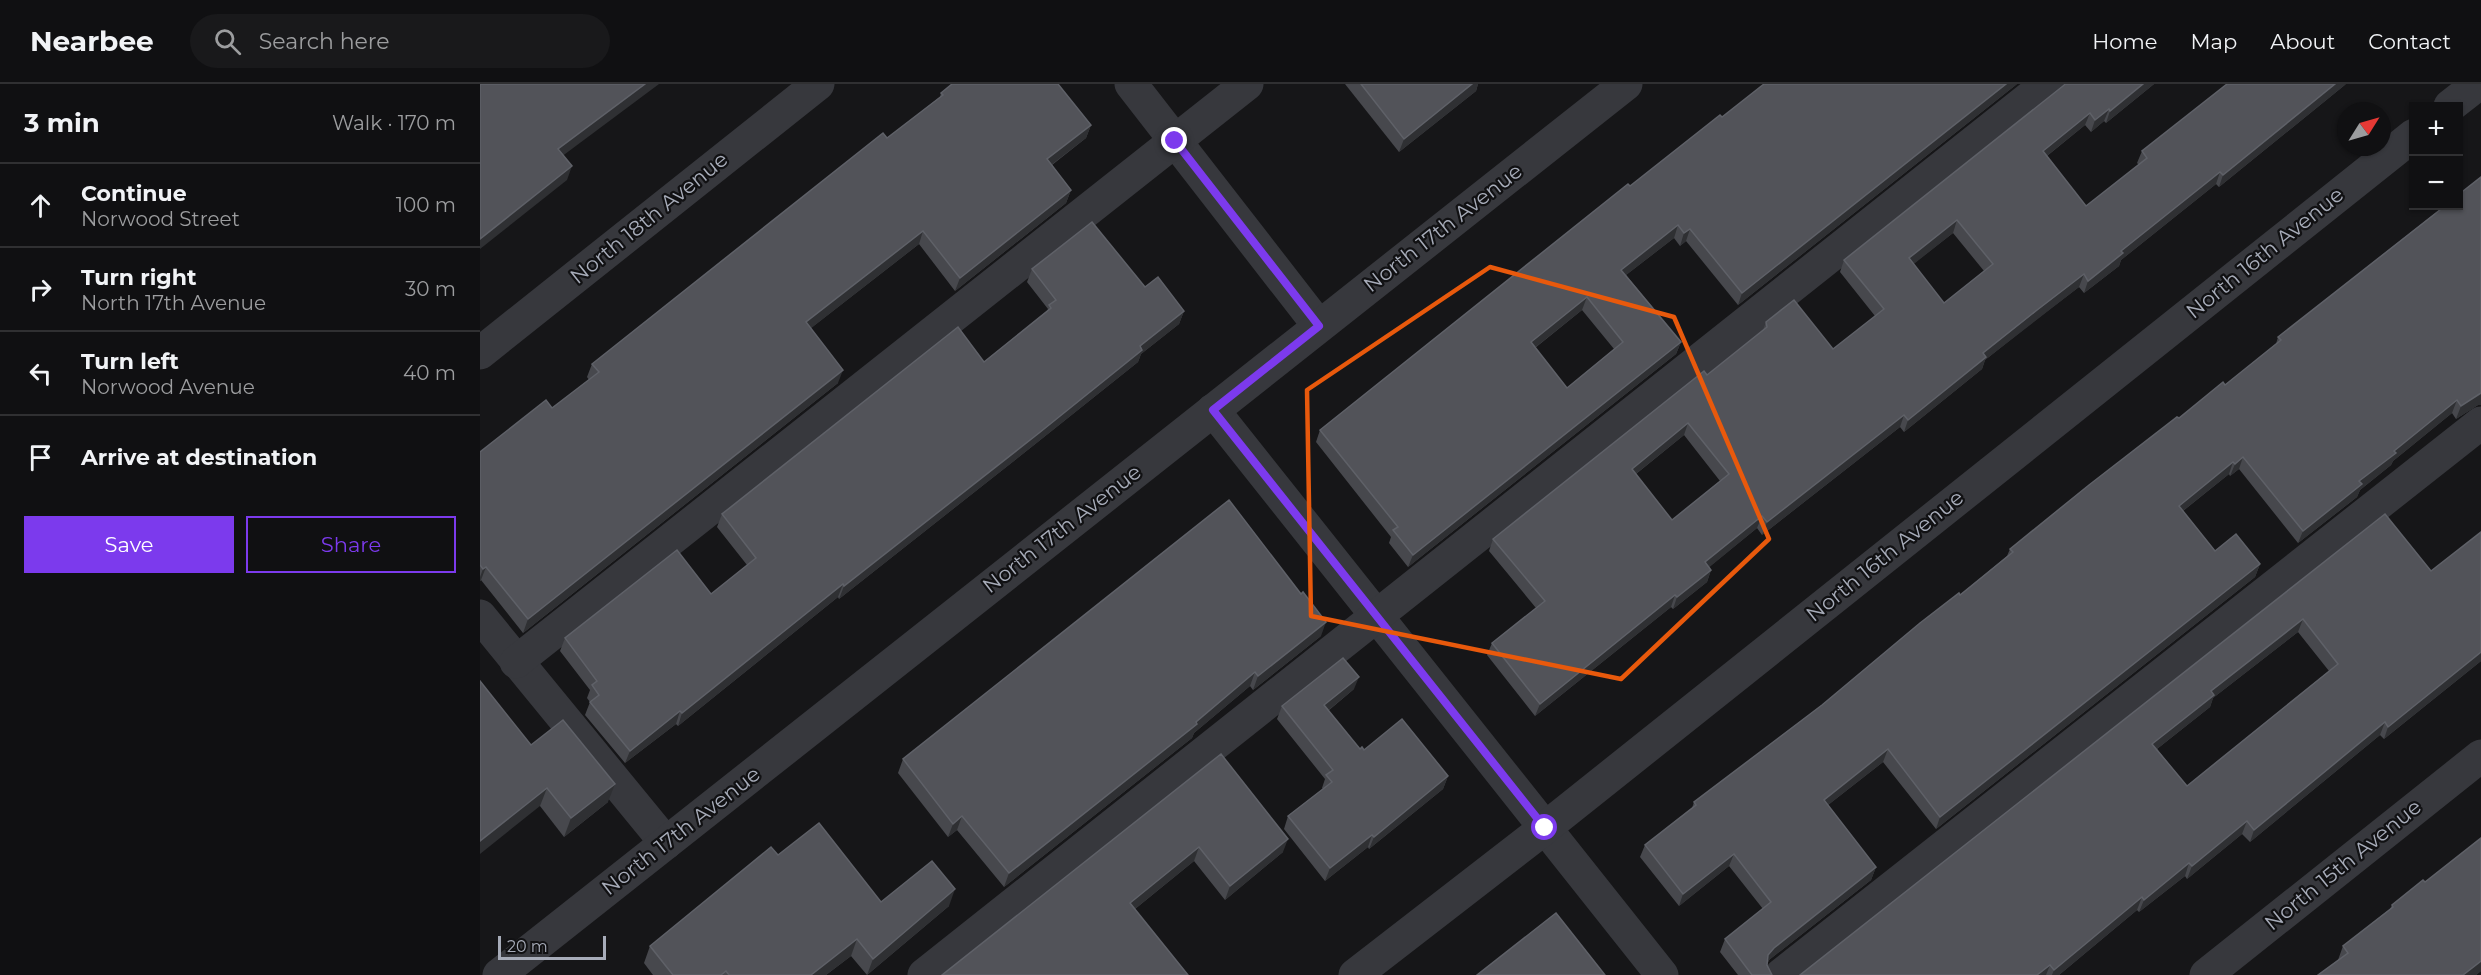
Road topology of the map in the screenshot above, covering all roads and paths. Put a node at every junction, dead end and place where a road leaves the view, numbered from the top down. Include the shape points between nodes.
1 (818, 84) edge
2 (1131, 84) edge
3 (1247, 84) edge
4 (1626, 84) edge
5 (2047, 84) edge
6 (2478, 84) edge
7 (2455, 102) edge
8 (2409, 139) edge
9 (1175, 141) junction
10 (1319, 326) junction
11 (480, 353) edge
12 (1213, 410) junction
13 (2481, 423) edge
14 (1376, 615) junction
15 (480, 616) edge
16 (516, 662) junction
17 (2481, 756) edge
18 (1545, 828) junction
19 (666, 843) junction
20 (520, 969) edge
21 (924, 975) edge
22 (1355, 975) edge
23 (1662, 975) edge
24 (1781, 975) edge
25 (2206, 975) edge

1 - 11 street, North 18th Avenue
2 - 9 street
3 - 9 street
4 - 10 street, North 17th Avenue
5 - 14 street
6 - 7 street
8 - 18 street, North 16th Avenue
9 - 10 street
9 - 16 street
10 - 12 street, North 17th Avenue
12 - 14 street
12 - 19 street, North 17th Avenue
13 - 24 street
14 - 18 street
14 - 21 street
15 - 16 street
16 - 19 street
17 - 25 street, North 15th Avenue
18 - 22 street, North 16th Avenue
18 - 23 street
19 - 20 street, North 17th Avenue

